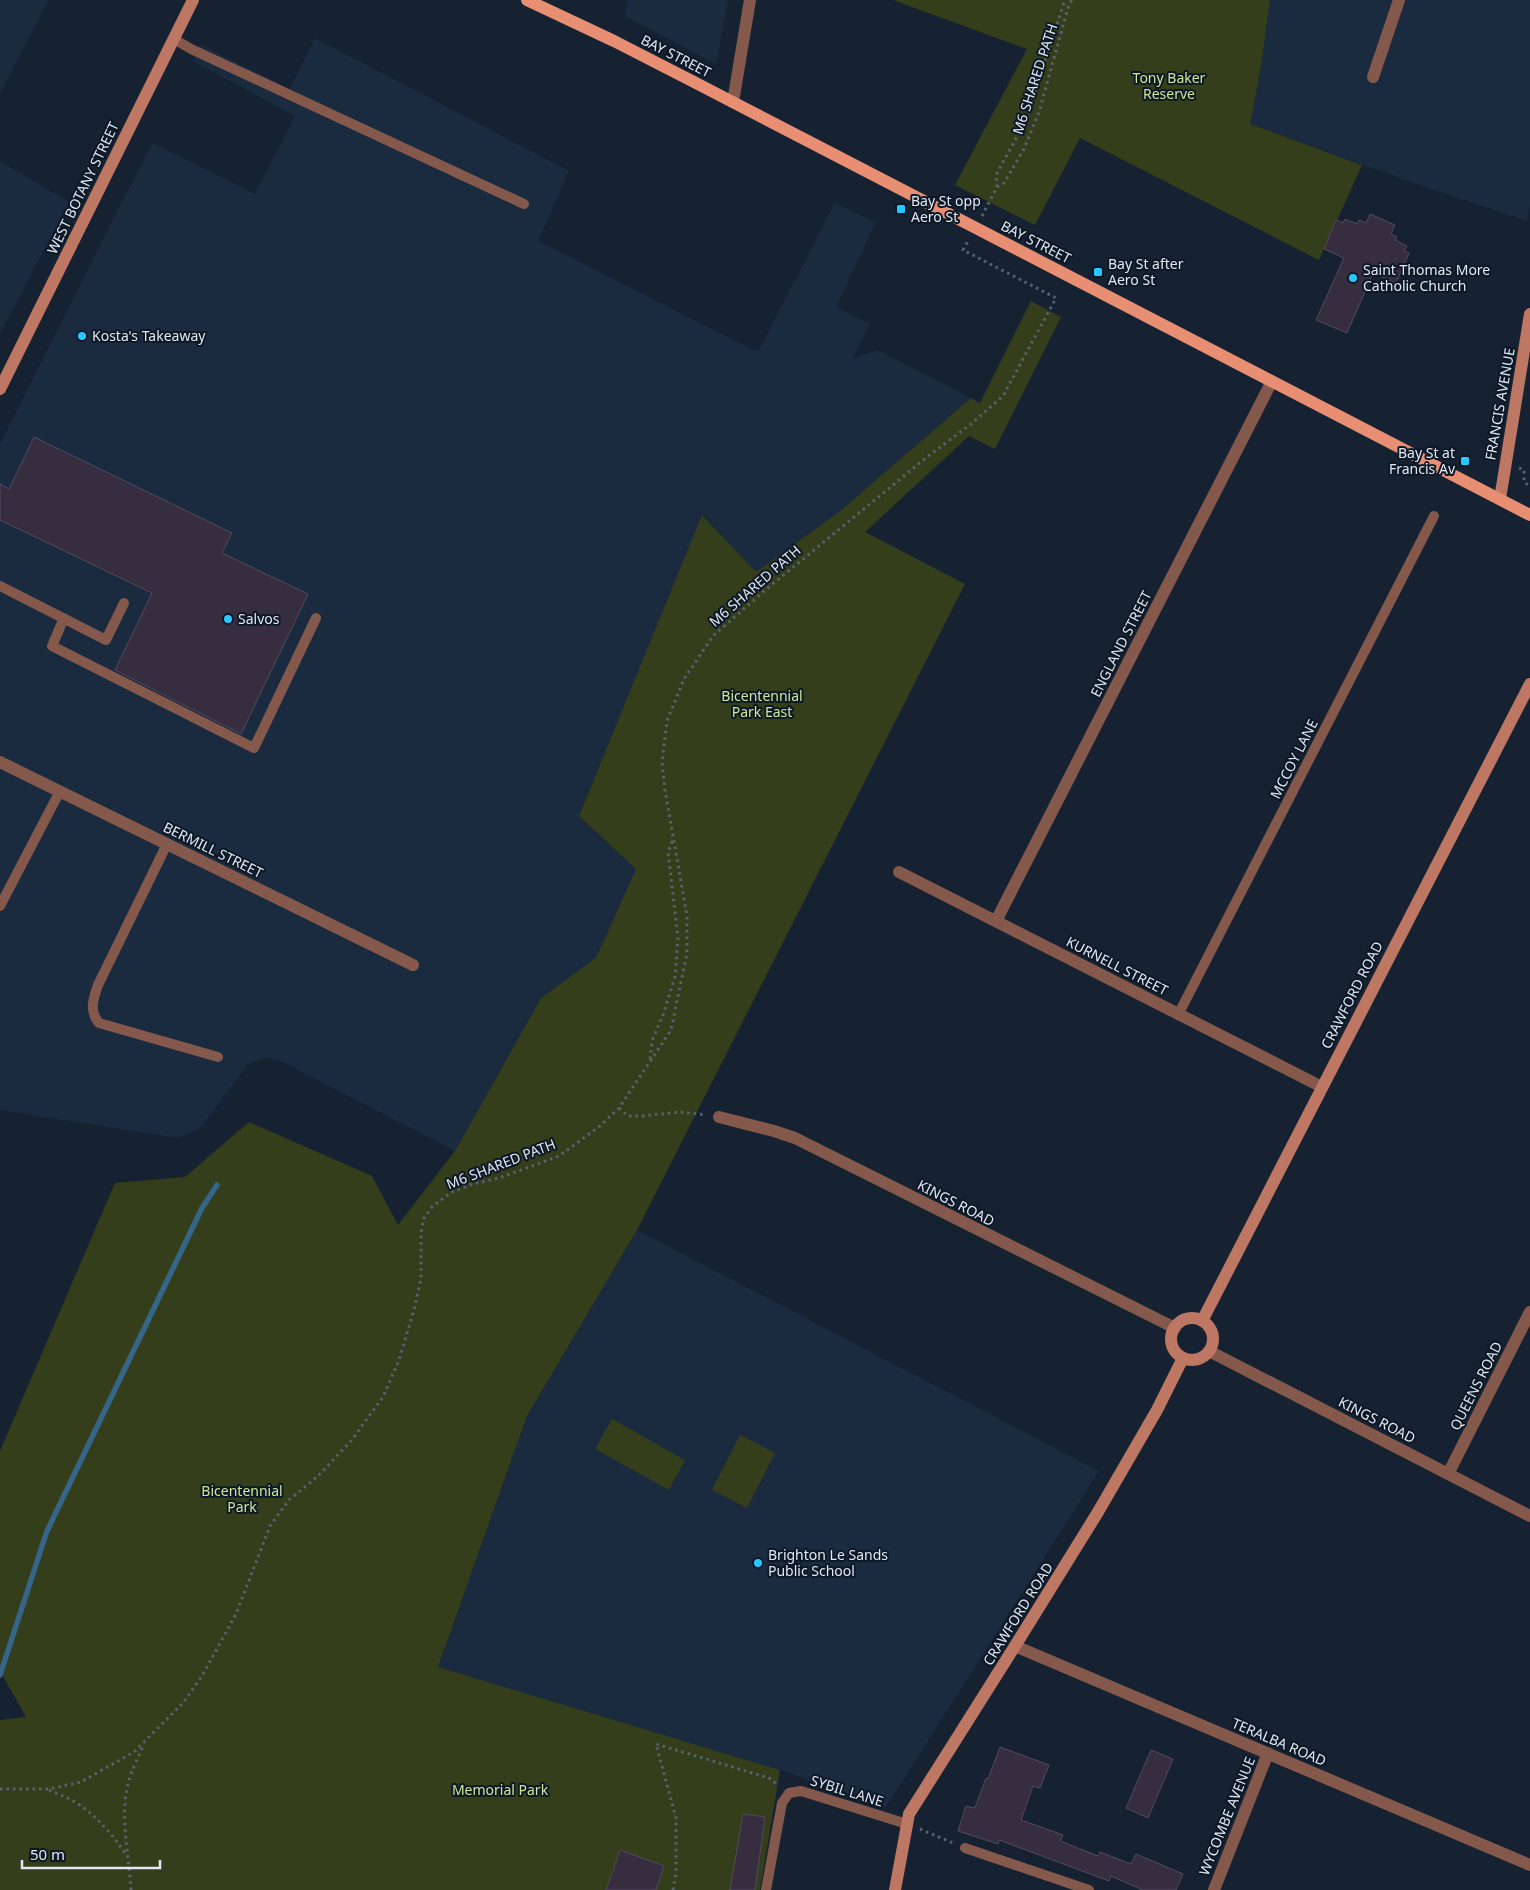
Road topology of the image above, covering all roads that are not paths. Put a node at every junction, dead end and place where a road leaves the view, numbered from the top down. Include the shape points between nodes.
1 (193, 0) edge
2 (527, 0) edge
3 (750, 0) edge
4 (1399, 0) edge
5 (174, 38) junction
6 (1373, 76) dead end
7 (733, 102) junction
8 (524, 204) dead end
9 (1530, 314) edge
10 (1272, 381) junction
11 (0, 389) edge
12 (1500, 499) junction
13 (1530, 515) edge
14 (1434, 516) dead end
15 (0, 586) edge
16 (124, 603) dead end
17 (64, 618) junction
18 (316, 618) dead end
19 (1530, 684) edge
20 (0, 762) edge
21 (60, 791) junction
22 (167, 844) junction
23 (899, 872) dead end
24 (0, 906) edge
25 (996, 922) junction
26 (413, 965) dead end
27 (1178, 1014) junction
28 (218, 1057) dead end
29 (1322, 1087) junction
30 (719, 1117) road end
31 (1530, 1312) edge
32 (1202, 1321) junction
33 (1175, 1328) junction
34 (1209, 1351) junction
35 (1183, 1358) junction
36 (1448, 1474) junction
37 (1530, 1516) edge
38 (1016, 1646) junction
39 (1268, 1753) junction
40 (906, 1824) junction
41 (966, 1848) road end
42 (1530, 1865) edge
43 (766, 1890) edge
44 (895, 1890) edge
45 (1089, 1890) edge
46 (1214, 1890) edge

1 - 5 street, WEST BOTANY STREET
2 - 7 main road, BAY STREET
3 - 7 street
4 - 6 street
5 - 8 lane via 191,49
5 - 11 street, WEST BOTANY STREET
7 - 10 main road, BAY STREET
9 - 12 street, FRANCIS AVENUE
10 - 12 main road, BAY STREET
10 - 25 street, ENGLAND STREET
12 - 13 main road, BAY STREET
14 - 27 lane, MCCOY LANE
15 - 17 lane
16 - 17 lane via 106,640
17 - 18 lane via 52,646 254,748
19 - 29 street, CRAWFORD ROAD
20 - 21 street, BERMILL STREET
21 - 22 street, BERMILL STREET
21 - 24 lane
22 - 26 street, BERMILL STREET
22 - 28 lane via 98,985 92,1008 94,1017 99,1023
23 - 25 street, KURNELL STREET
25 - 27 street, KURNELL STREET
27 - 29 street, KURNELL STREET
29 - 32 street, CRAWFORD ROAD
30 - 33 street, KINGS ROAD via 795,1138
31 - 36 street, QUEENS ROAD
32 - 33 street via 1187,1319
32 - 34 street via 1212,1334 1213,1343
33 - 35 street via 1172,1345
34 - 35 street via 1198,1359
34 - 36 street, KINGS ROAD
35 - 38 street, CRAWFORD ROAD via 1098,1512
36 - 37 street, KINGS ROAD
38 - 39 street, TERALBA ROAD
38 - 40 street, CRAWFORD ROAD via 909,1814
39 - 42 street, TERALBA ROAD
39 - 46 street, WYCOMBE AVENUE
40 - 43 lane, SYBIL LANE via 801,1791 789,1793 782,1803
40 - 44 street, CRAWFORD ROAD
41 - 45 lane

